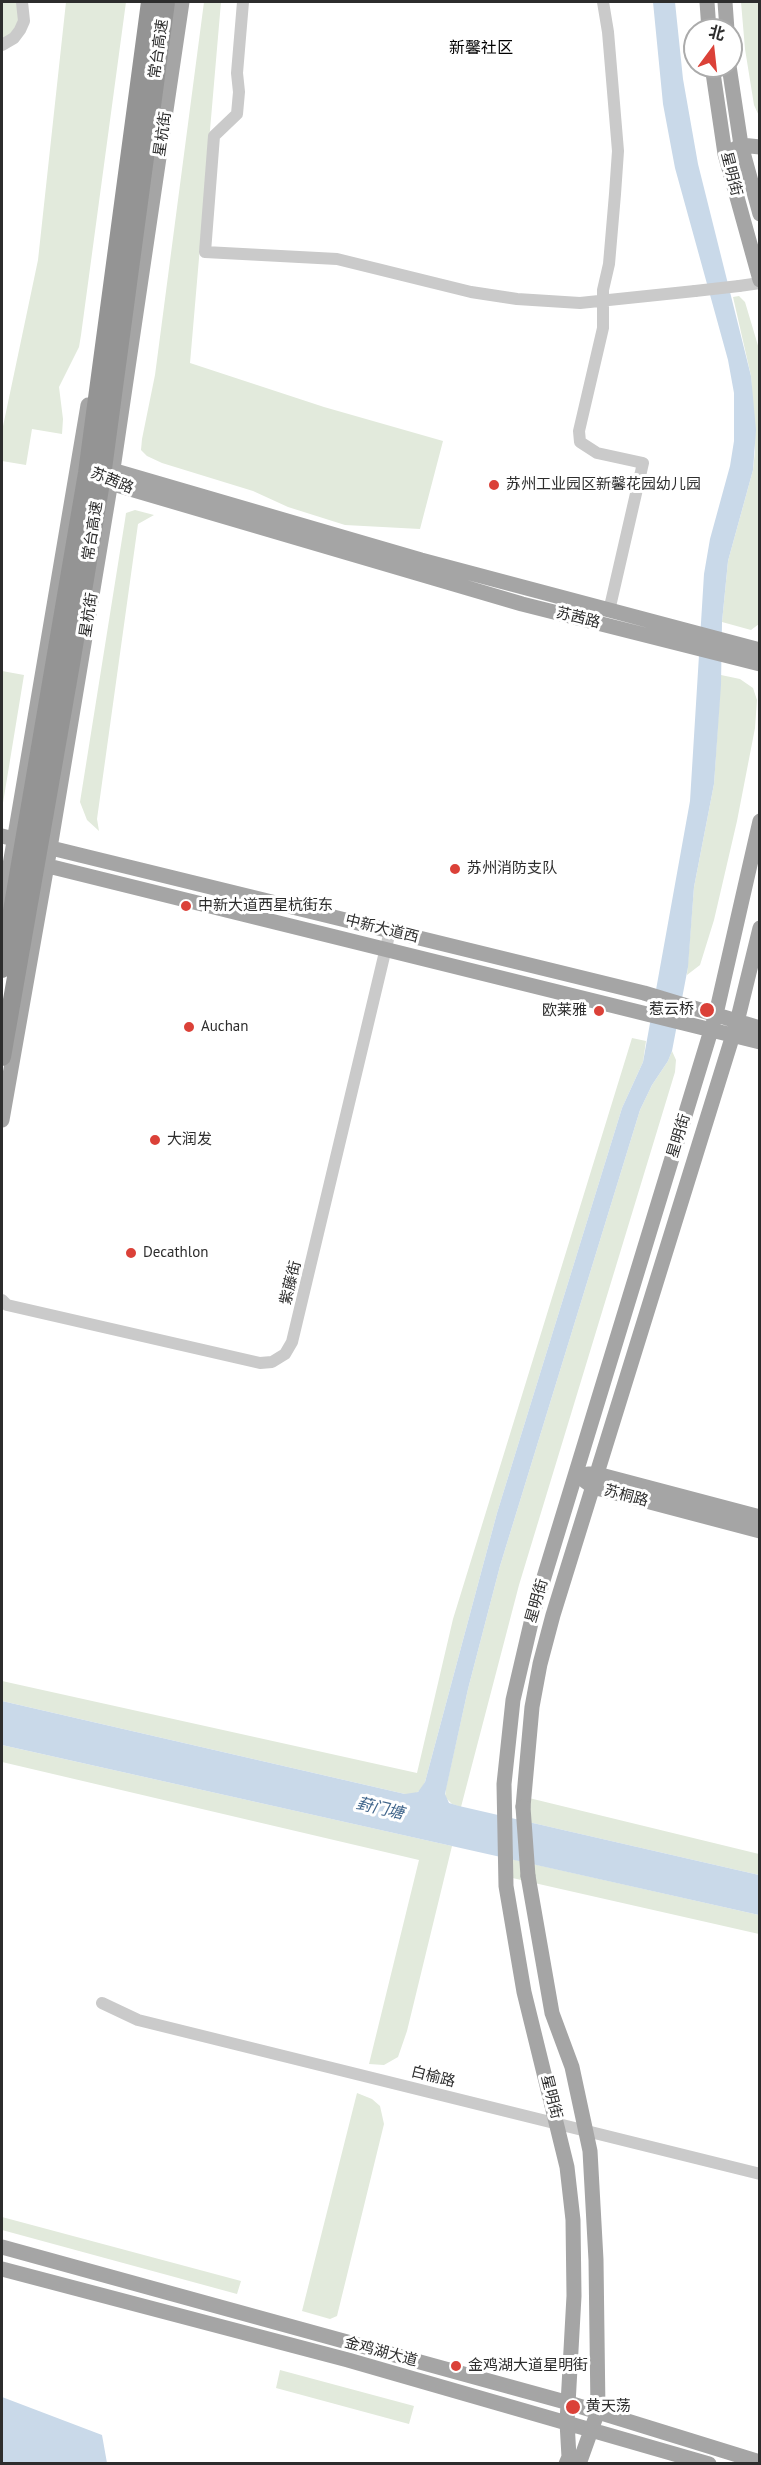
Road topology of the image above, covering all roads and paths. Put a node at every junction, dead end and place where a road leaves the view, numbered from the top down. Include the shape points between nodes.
1 (22, 2) edge
2 (150, 2) edge
3 (166, 2) edge
4 (182, 2) edge
5 (243, 2) edge
6 (603, 2) edge
7 (707, 2) edge
8 (725, 2) edge
9 (708, 18) edge
10 (726, 18) edge
11 (2, 45) edge
12 (714, 78) edge
13 (731, 78) edge
14 (741, 145) junction
15 (759, 147) edge
16 (725, 154) junction
17 (752, 167) edge
18 (759, 214) edge
19 (759, 281) edge
20 (602, 300) junction
21 (78, 465) junction
22 (112, 476) junction
23 (609, 611) junction
24 (688, 639) junction
25 (759, 650) edge
26 (732, 651) junction
27 (759, 664) edge
28 (42, 675) junction
29 (759, 821) edge
30 (8, 837) edge
31 (31, 843) junction
32 (50, 848) junction
33 (6, 856) edge
34 (28, 861) junction
35 (46, 866) junction
36 (2, 912) edge
37 (759, 928) edge
38 (390, 931) junction
39 (386, 949) junction
40 (2, 969) edge
41 (21, 1007) junction
42 (716, 1014) junction
43 (734, 1028) junction
44 (759, 1028) edge
45 (712, 1029) junction
46 (759, 1042) edge
47 (2, 1057) edge
48 (2, 1120) edge
49 (2, 1300) edge
50 (575, 1475) junction
51 (595, 1480) junction
52 (759, 1517) edge
53 (759, 1531) edge
54 (102, 2002) dead end
55 (558, 2124) junction
56 (586, 2131) junction
57 (759, 2174) edge
58 (2, 2247) edge
59 (2, 2270) edge
60 (569, 2403) junction
61 (598, 2411) junction
62 (567, 2422) junction
63 (591, 2428) junction
64 (759, 2462) edge
65 (566, 2463) edge
66 (579, 2463) edge
67 (709, 2463) edge

1 - 11 street via 24,21 20,30
2 - 21 main road
2 - 40 highway, 常台高速, bridge via 87,473
3 - 47 highway, 常台高速, bridge via 102,476
4 - 22 main road, 星杭街
5 - 20 street via 237,114 214,136 205,252 337,259 471,292 517,299 580,303
6 - 20 street via 618,151
7 - 9 main road
8 - 10 main road
12 - 16 main road, 星明街
13 - 14 main road, 星明街
14 - 15 main road
14 - 16 main road
14 - 17 main road, 星明街
16 - 17 main road
16 - 19 main road, 星明街
17 - 18 main road, 星明街
19 - 20 street, bridge
20 - 23 street via 603,328 579,431 580,442 597,453 643,463
21 - 22 main road, 苏茜路
21 - 28 main road
22 - 23 main road, 苏茜路
22 - 24 main road, 苏茜路 via 522,604
22 - 32 main road, 星杭街
23 - 24 main road, 苏茜路
24 - 26 main road, 苏茜路
25 - 26 main road, 苏茜路
26 - 27 main road, 苏茜路
28 - 30 main road
28 - 31 main road via 56,699
29 - 42 main road, 星明街
30 - 31 main road, 中新大道西
30 - 33 main road
30 - 34 main road
31 - 32 main road, 中新大道西
31 - 35 main road
32 - 35 main road, 星杭街
32 - 38 main road, 中新大道西
33 - 34 main road, 中新大道西
33 - 36 main road
34 - 35 main road, 中新大道西
34 - 41 main road via 8,974
35 - 39 main road, 中新大道西
35 - 41 main road, 星杭街
37 - 43 main road, 星明街
38 - 39 street, 紫藤街
38 - 42 main road, 中新大道西
39 - 45 main road, 中新大道西
39 - 49 street, 紫藤街 via 292,1342 285,1354 272,1362 260,1363 7,1305
41 - 48 main road, 星杭街
42 - 43 main road, 中新大道西
42 - 45 main road, 星明街
43 - 44 main road, 中新大道西
43 - 45 main road, 中新大道西
43 - 46 main road, 中新大道西
43 - 51 main road, 星明街
45 - 50 main road, 星明街
50 - 51 main road, 苏桐路
50 - 55 main road, 星明街 via 523,1649 504,1784 507,1886 524,1992
51 - 52 main road, 苏桐路
51 - 53 main road, 苏桐路
51 - 56 main road, 星明街, bridge via 540,1664 523,1807 528,1876 552,2013 572,2067
54 - 55 street, 白榆路 via 138,2020
55 - 56 street, 白榆路
55 - 60 main road, 星明街 via 573,2220
56 - 57 street, 白榆路
56 - 61 main road, 星明街 via 596,2260
58 - 60 main road, 金鸡湖大道
59 - 62 main road, 金鸡湖大道
60 - 61 main road, 金鸡湖大道
60 - 62 main road, 星明街
61 - 63 main road
61 - 64 main road, 金鸡湖大道
62 - 63 main road, 金鸡湖大道
62 - 65 main road, 星明街
63 - 66 main road
63 - 67 main road, 金鸡湖大道

